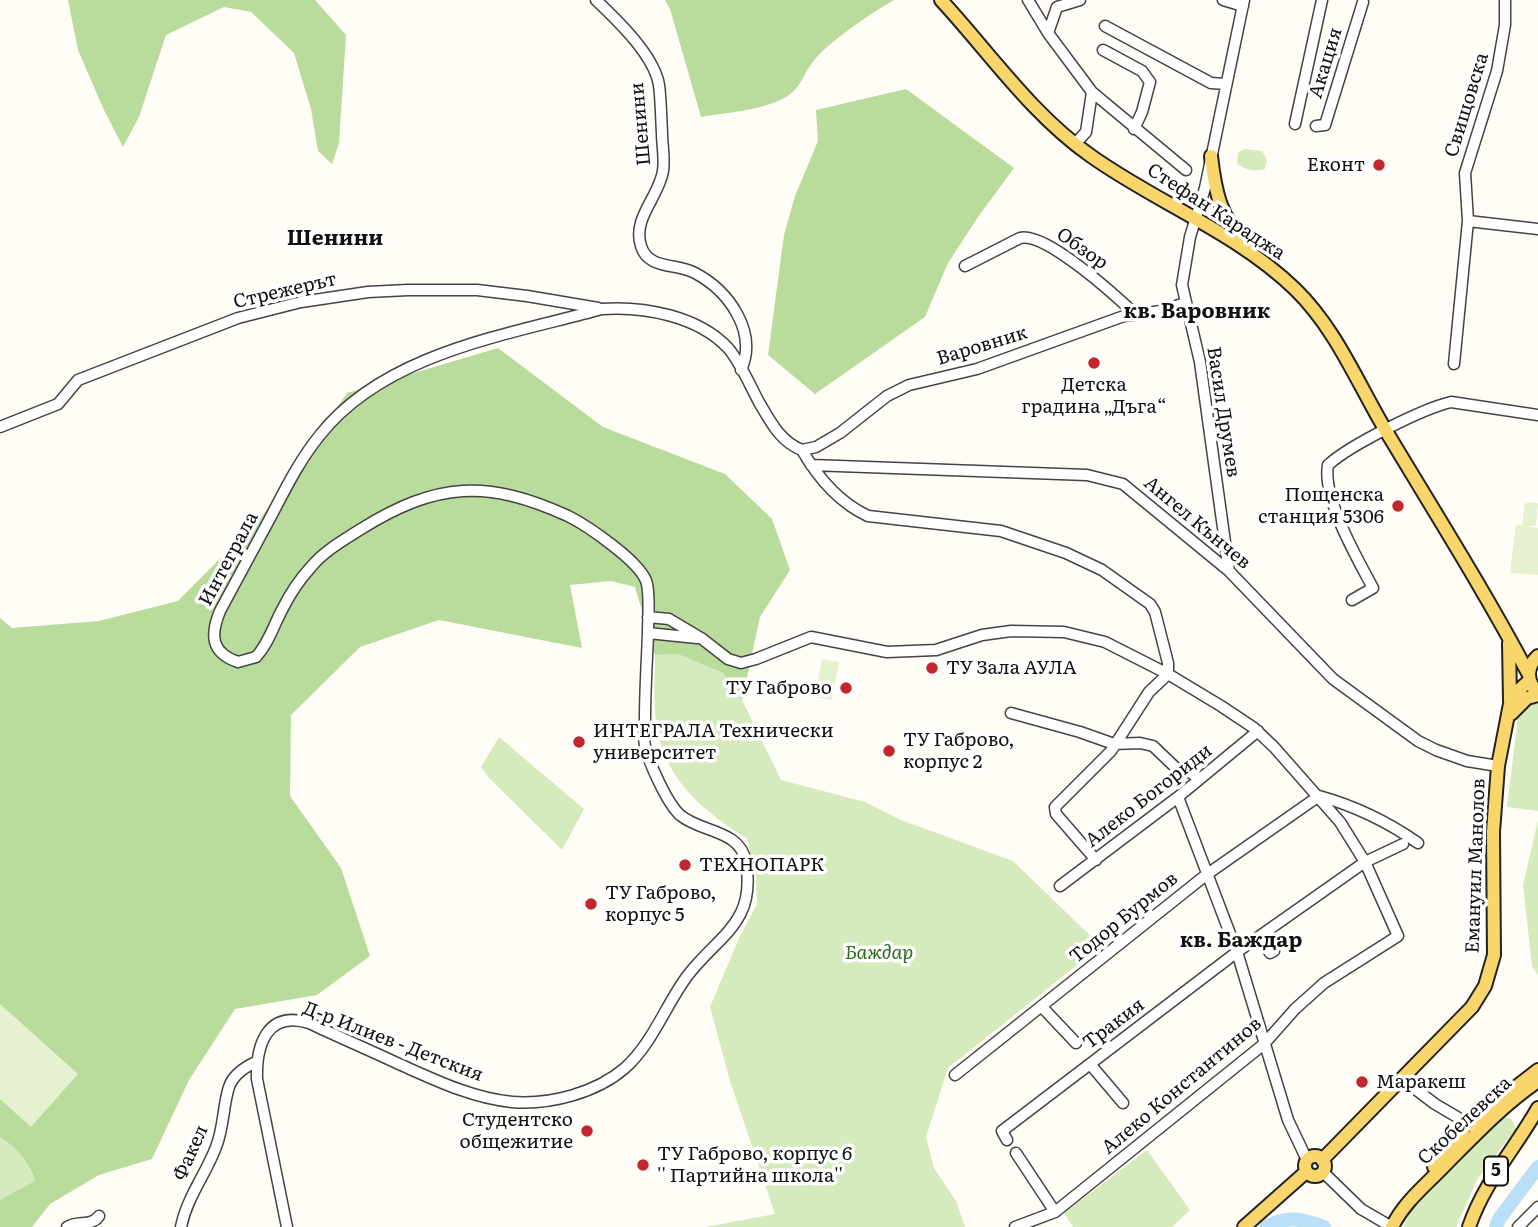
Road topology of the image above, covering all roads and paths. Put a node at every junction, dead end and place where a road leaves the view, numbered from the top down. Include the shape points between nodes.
1 (596, 0) edge
2 (1028, 0) edge
3 (1080, 0) edge
4 (1223, 0) edge
5 (1322, 0) edge
6 (1505, 0) edge
7 (942, 1) edge
8 (1363, 2) dead end
9 (1243, 3) edge
10 (1056, 4) edge
11 (1105, 26) dead end
12 (1048, 33) junction
13 (1103, 50) dead end
14 (1226, 84) junction
15 (1092, 92) junction
16 (1295, 124) dead end
17 (1316, 126) dead end
18 (1134, 128) junction
19 (1075, 144) junction
20 (1211, 156) junction
21 (1186, 170) dead end
22 (1197, 219) junction
23 (1468, 221) junction
24 (1538, 229) edge
25 (965, 266) dead end
26 (1279, 275) junction
27 (1185, 303) junction
28 (602, 309) junction
29 (1135, 314) junction
30 (1454, 364) dead end
31 (741, 370) junction
32 (1538, 415) edge
33 (0, 427) edge
34 (1386, 430) junction
35 (803, 450) junction
36 (811, 465) junction
37 (1229, 571) junction
38 (1352, 600) dead end
39 (648, 617) junction
40 (648, 634) junction
41 (1508, 635) junction
42 (701, 638) junction
43 (1538, 656) edge
44 (1168, 674) junction
45 (1529, 677) junction
46 (1538, 694) edge
47 (1509, 711) junction
48 (1011, 713) dead end
49 (1258, 731) junction
50 (1114, 744) junction
51 (1498, 766) junction
52 (1199, 778) junction
53 (1319, 796) junction
54 (1178, 797) junction
55 (1418, 843) dead end
56 (1403, 844) dead end
57 (1096, 860) junction
58 (1365, 862) junction
59 (1206, 875) junction
60 (1060, 886) dead end
61 (1256, 939) junction
62 (1274, 951) dead end
63 (1237, 952) junction
64 (1042, 1007) junction
65 (1076, 1043) dead end
66 (1264, 1044) junction
67 (256, 1062) junction
68 (1090, 1064) junction
69 (1538, 1070) edge
70 (956, 1075) dead end
71 (1402, 1079) junction
72 (1531, 1086) edge
73 (1510, 1096) junction
74 (1123, 1103) dead end
75 (1534, 1115) edge
76 (1468, 1125) junction
77 (1481, 1128) junction
78 (1007, 1140) dead end
79 (1016, 1153) dead end
80 (1307, 1166) junction
81 (1322, 1166) junction
82 (1420, 1190) junction
83 (1538, 1207) edge
84 (1055, 1212) junction
85 (99, 1216) dead end
86 (66, 1227) edge
87 (181, 1227) edge
88 (287, 1227) edge
89 (1015, 1227) edge
90 (1244, 1227) edge
91 (1392, 1227) edge
92 (1469, 1227) edge
93 (1518, 1227) edge

1 - 31 street, Шенини via 647,57 659,83 663,170 641,221 642,250 653,261 697,274 731,303 739,316 747,355
2 - 12 street
3 - 10 street
4 - 9 street
5 - 16 street, Акация
6 - 23 street, Свищовска via 1497,71 1465,173
7 - 19 main road, Стефан Караджа via 1036,108
8 - 17 street, Акация via 1325,125
9 - 14 street, Васил Друмев
10 - 12 street
11 - 14 street via 1211,83
12 - 15 street
13 - 18 street via 1142,71 1150,82
14 - 20 street, Васил Друмев
15 - 18 street
15 - 19 street via 1086,132
18 - 21 street
19 - 22 main road, Стефан Караджа
20 - 22 street, Васил Друмев
20 - 26 main road via 1225,218
22 - 26 main road, Стефан Караджа
22 - 27 street, Васил Друмев via 1185,262
23 - 24 street
23 - 30 street, Свищовска
25 - 29 street, Обзор via 1029,236 1087,272
26 - 34 main road, Стефан Караджа via 1326,325
27 - 29 street, Варовник via 1161,312
27 - 37 street, Васил Друмев via 1200,362
28 - 31 street via 647,311 696,326 726,346
28 - 33 street, Стрежерът via 477,290 368,292 300,302 238,318 83,377 58,404
28 - 39 street, Интеграла via 452,351 407,368 355,400 330,424 285,488 220,611 215,645 225,657 238,662 256,657 289,597 311,567 336,545 393,510 473,489 534,502 588,527 644,577
29 - 35 street, Варовник via 977,369 900,388 840,433
31 - 35 street via 776,429
32 - 34 street via 1451,402
34 - 38 street via 1328,465 1328,491 1373,588
34 - 41 main road, Стефан Караджа
35 - 36 street
36 - 37 street, Ангел Кънчев via 1097,476 1123,484
36 - 44 street via 838,496 868,516 1001,531 1102,570 1150,604
37 - 51 street, Ангел Кънчев via 1333,679 1425,746
39 - 40 street, Д-р Илиев - Детския
39 - 42 street via 669,619
40 - 42 street
40 - 67 street, Д-р Илиев - Детския via 645,744 653,767 679,814 737,844 745,861 747,883 739,920 675,992 661,1020 626,1067 587,1090 513,1102 460,1090 293,1020 280,1021 269,1030
41 - 43 main road
41 - 45 main road, Стефан Караджа
41 - 47 main road
42 - 44 street via 727,659 741,663 811,637 887,652 943,649 998,632 1064,632 1105,642
43 - 45 main road, Емануил Манолов
44 - 49 street
44 - 50 street via 1149,692
45 - 46 main road, Стефан Караджа
45 - 47 main road, Емануил Манолов
46 - 47 main road
47 - 51 main road, Емануил Манолов
48 - 50 street
49 - 52 street, Алеко Богориди
49 - 53 street
50 - 52 street via 1153,746 1176,768
50 - 57 street via 1055,807
51 - 71 main road, Емануил Манолов via 1493,832 1494,955 1489,975 1472,1007
52 - 54 street, Алеко Богориди
53 - 55 street via 1371,814
53 - 58 street
53 - 59 street, Тодор Бурмов
54 - 57 street, Алеко Богориди
54 - 59 street
56 - 58 street, Тракия
57 - 60 street, Алеко Богориди
58 - 61 street, Тракия
58 - 66 street, Алеко Константинов via 1398,936 1317,989
59 - 63 street
59 - 64 street, Тодор Бурмов
61 - 62 street via 1270,953
61 - 63 street, Тракия
63 - 66 street
63 - 68 street, Тракия
64 - 65 street
64 - 70 street, Тодор Бурмов
66 - 80 street
66 - 84 street, Алеко Константинов
67 - 87 street, Факел via 244,1067 229,1087 218,1143 184,1210
67 - 88 street, Д-р Илиев - Детския
68 - 74 street
68 - 78 street, Тракия via 1002,1131
69 - 72 main road, Скобелевска
71 - 76 street
71 - 81 main road, Емануил Манолов
72 - 73 main road, Скобелевска
73 - 75 main road via 1527,1104
73 - 76 main road, Скобелевска
73 - 77 main road, Скобелевска
75 - 92 main road, 5 via 1492,1177
76 - 77 street
76 - 82 main road, Скобелевска
77 - 82 main road, Скобелевска
79 - 84 street
80 - 81 main road via 1314,1176
80 - 90 main road
81 - 91 street via 1362,1209
82 - 91 main road, Скобелевска
83 - 93 street
84 - 89 street, Алеко Константинов
85 - 86 street via 89,1224

